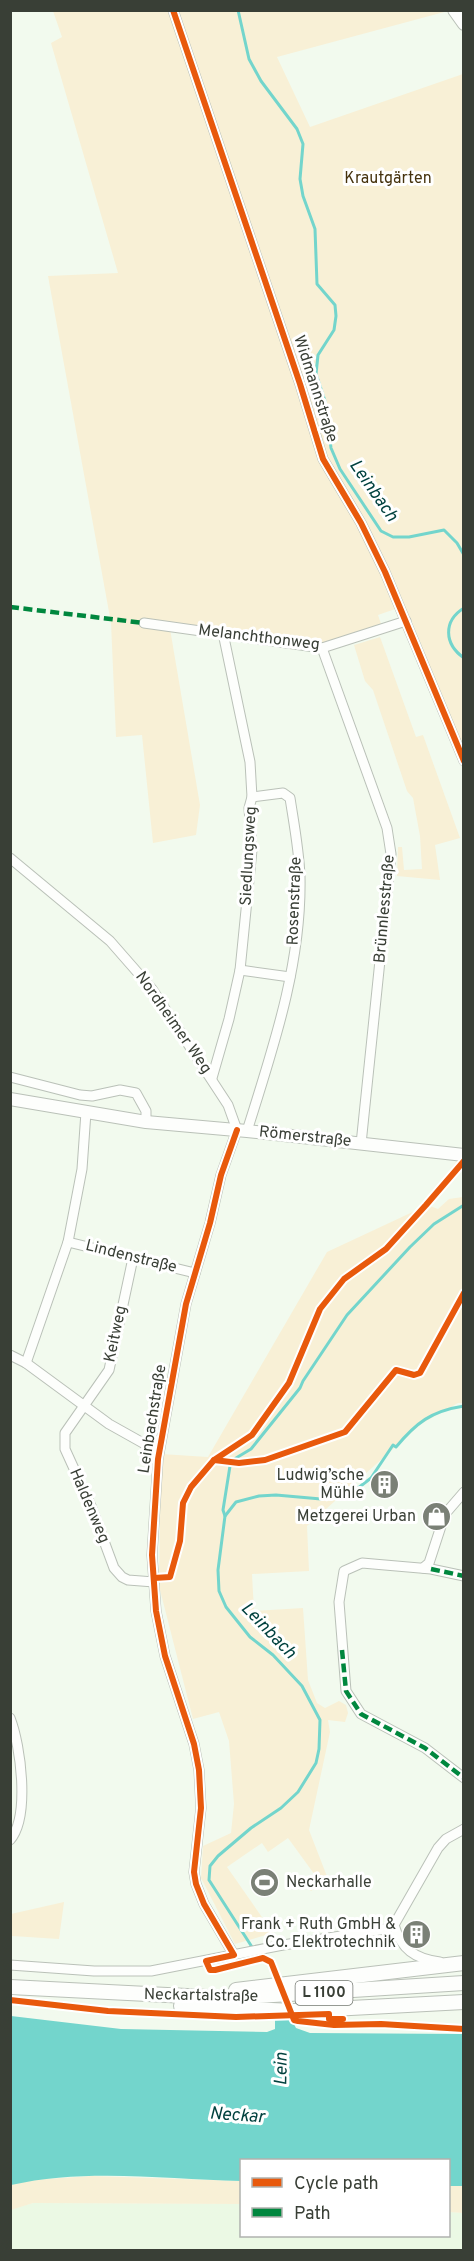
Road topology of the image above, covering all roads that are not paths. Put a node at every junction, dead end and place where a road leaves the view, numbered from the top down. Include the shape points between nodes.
1 (173, 10) edge
2 (454, 10) edge
3 (464, 24) edge
4 (406, 621) junction
5 (144, 623) dead end
6 (223, 633) junction
7 (322, 648) junction
8 (464, 761) edge
9 (252, 797) junction
10 (10, 858) edge
11 (240, 970) junction
12 (290, 977) junction
13 (10, 1077) edge
14 (212, 1078) junction
15 (10, 1099) edge
16 (86, 1112) junction
17 (147, 1122) junction
18 (242, 1130) junction
19 (362, 1144) junction
20 (464, 1155) edge
21 (68, 1242) junction
22 (133, 1258) junction
23 (195, 1273) junction
24 (10, 1355) edge
25 (26, 1363) junction
26 (85, 1405) junction
27 (159, 1452) junction
28 (464, 1492) edge
29 (423, 1568) junction
30 (464, 1576) edge
31 (154, 1582) junction
32 (10, 1718) edge
33 (464, 1778) edge
34 (464, 1829) edge
35 (10, 1840) edge
36 (394, 1925) junction
37 (238, 1954) junction
38 (464, 1961) edge
39 (10, 1965) edge
40 (464, 1983) edge
41 (10, 1987) edge
42 (43, 1989) junction
43 (183, 1997) junction
44 (464, 2002) edge

1 - 4 street, Widmannstraße via 323,459 361,523
2 - 3 main road
4 - 7 street, Melanchthonweg
4 - 8 street, Widmannstraße
5 - 6 street, Melanchthonweg
6 - 7 street, Melanchthonweg
6 - 9 street, Siedlungsweg via 250,762
7 - 19 street, Brünnlesstraße via 387,828 391,854
9 - 11 street, Siedlungsweg via 252,849
9 - 12 street, Rosenstraße via 283,792 290,798 300,876
10 - 14 street, Nordheimer Weg via 110,941 152,989
11 - 12 street
11 - 14 street, Siedlungsweg
12 - 18 street, Rosenstraße via 279,1028
13 - 17 street via 80,1095 120,1090 136,1093
14 - 18 street, Nordheimer Weg
15 - 16 main road, Römerstraße
16 - 17 main road, Römerstraße
16 - 21 street via 82,1169
17 - 18 main road, Römerstraße
18 - 19 main road, Römerstraße
18 - 23 street, Leinbachstraße via 221,1175
19 - 20 main road, Römerstraße
21 - 22 street, Lindenstraße
21 - 25 street
22 - 23 street, Lindenstraße
22 - 26 street, Keitweg via 109,1370
23 - 27 street, Leinbachstraße
24 - 25 street
25 - 26 street
26 - 27 street via 109,1424
26 - 31 street, Haldenweg via 65,1433 65,1449 114,1568 128,1580
27 - 31 street, Leinbachstraße via 152,1555
28 - 29 street via 446,1514 429,1563
29 - 30 street
29 - 33 street via 362,1563 344,1571 339,1602 346,1691 361,1714 425,1748
31 - 37 street, Leinbachstraße via 165,1656 195,1744 199,1770 196,1884 204,1904
32 - 35 street via 22,1768 17,1832
34 - 36 street via 438,1848
36 - 37 street
36 - 38 street via 402,1945 410,1952 430,1960
37 - 39 street via 151,1971
38 - 43 main road
40 - 43 main road, Neckartalstraße / L 1100 via 260,1997
41 - 42 main road, Neckartalstraße / L 1100
42 - 43 main road, Neckartalstraße / L 1100
42 - 44 main road via 72,1998 128,2003 294,2011

